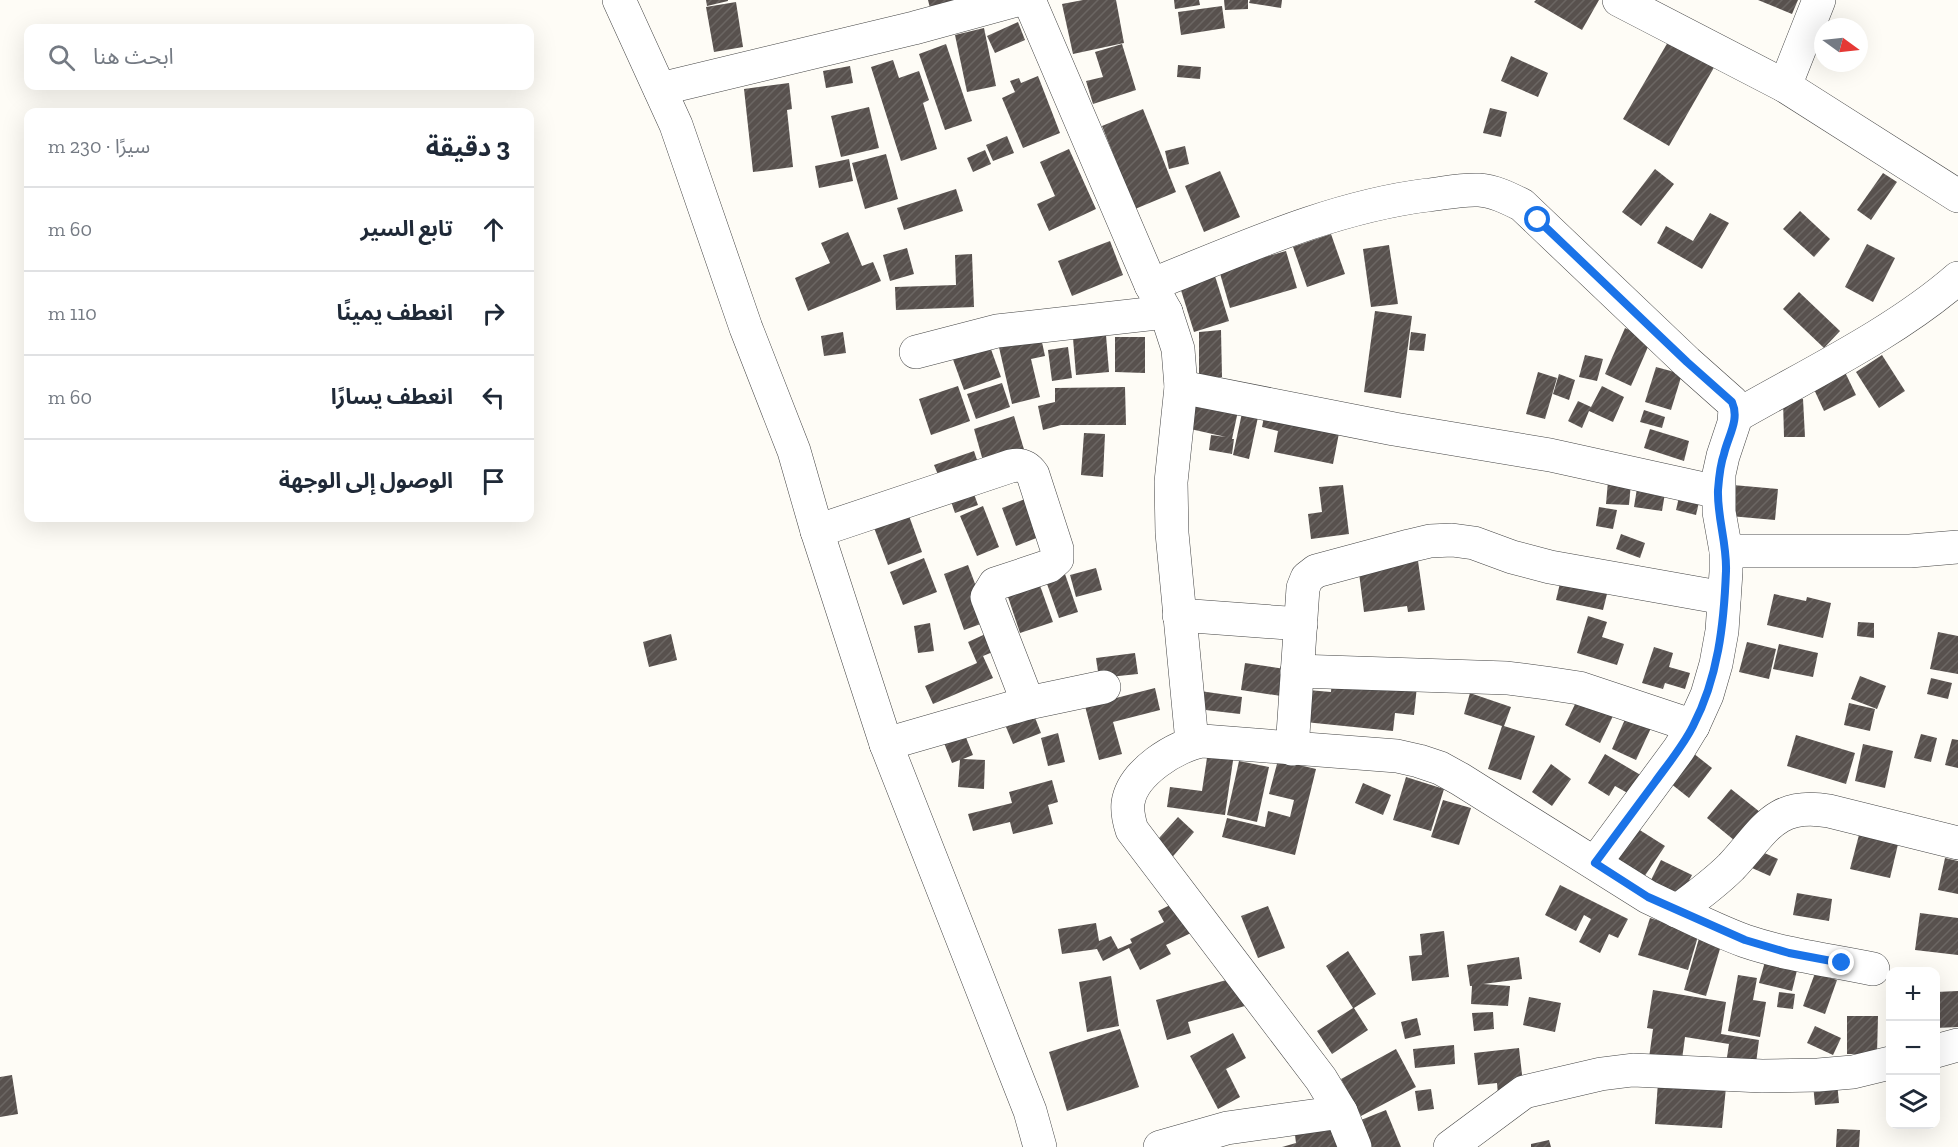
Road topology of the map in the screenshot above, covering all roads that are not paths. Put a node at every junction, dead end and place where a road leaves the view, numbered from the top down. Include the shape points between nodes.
1 (619, 0) edge
2 (1017, 0) edge
3 (1029, 0) edge
4 (1619, 0) edge
5 (1819, 0) edge
6 (1785, 86) junction
7 (660, 89) junction
8 (1958, 196) edge
9 (1958, 278) edge
10 (1158, 299) junction
11 (916, 352) dead end
12 (1181, 387) junction
13 (1736, 416) junction
14 (1718, 492) junction
15 (817, 531) junction
16 (1958, 547) edge
17 (1726, 551) junction
18 (1724, 598) junction
19 (1179, 615) junction
20 (1301, 624) junction
21 (1297, 671) junction
22 (1104, 687) dead end
23 (1028, 703) junction
24 (1693, 726) junction
25 (1192, 742) junction
26 (886, 744) junction
27 (1292, 749) junction
28 (1958, 843) edge
29 (1595, 863) junction
30 (1677, 911) junction
31 (1873, 969) dead end
32 (1958, 1045) edge
33 (1940, 1050) edge
34 (1886, 1064) edge
35 (1341, 1112) junction
36 (1040, 1147) edge
37 (1160, 1147) edge
38 (1355, 1147) edge
39 (1450, 1147) edge

1 - 7 street
2 - 7 street
3 - 10 street
4 - 6 street
5 - 6 street
6 - 8 street
7 - 15 street via 794,451
9 - 13 street via 1873,338
10 - 11 street via 997,330
10 - 12 street via 1178,349
10 - 13 street via 1307,223 1338,213 1381,202 1456,192 1479,190 1501,194 1521,205 1732,402
12 - 14 street via 1550,456
12 - 19 street via 1171,483
13 - 14 street via 1723,456
14 - 17 street
15 - 23 street via 1011,466 1029,469 1057,549 1057,560 995,584 987,597
15 - 26 street
16 - 17 street via 1910,551
17 - 18 street
18 - 20 street via 1550,567 1474,543 1430,541 1311,574 1303,588
18 - 24 street via 1716,664
19 - 20 street
19 - 25 street
20 - 21 street
21 - 24 street via 1507,678 1546,683 1579,688
21 - 27 street
22 - 23 street
23 - 26 street
24 - 29 street
25 - 27 street
25 - 35 street via 1171,752 1141,776 1128,802 1132,830 1295,1043
26 - 36 street via 1030,1112
27 - 29 street via 1397,756 1440,768
28 - 30 street via 1810,807 1792,810 1775,819 1730,868
29 - 30 street
30 - 31 street via 1745,940
32 - 33 street
34 - 39 street via 1818,1075 1633,1070 1601,1074 1524,1092
35 - 37 street via 1227,1128
35 - 38 street

